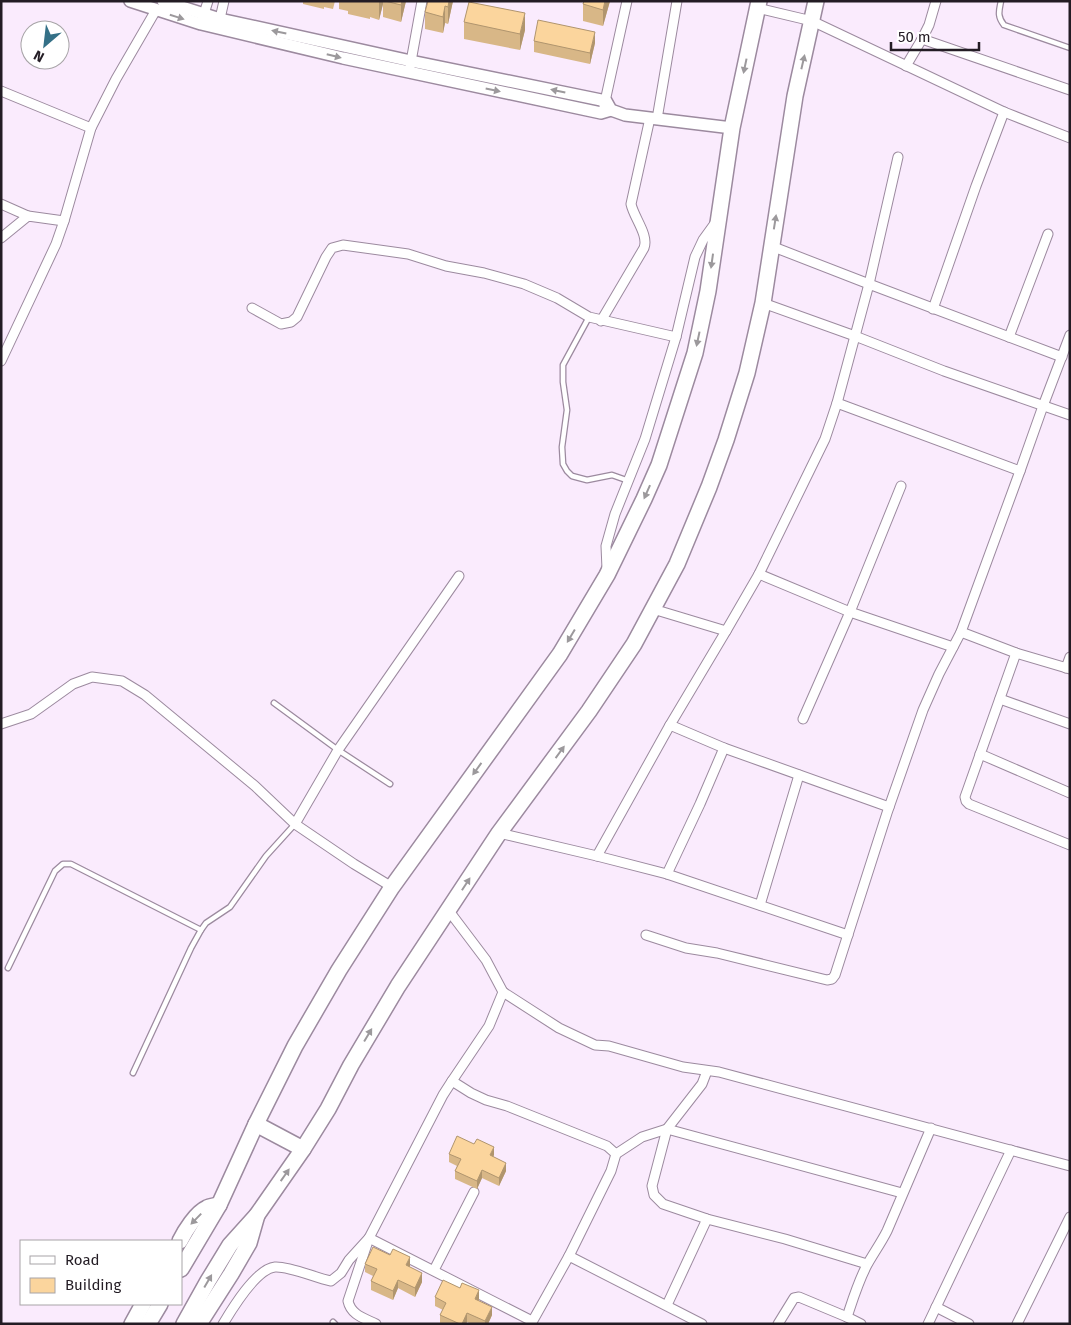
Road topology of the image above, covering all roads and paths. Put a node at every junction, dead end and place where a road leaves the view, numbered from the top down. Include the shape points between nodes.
1 (130, 1) edge
2 (208, 1) edge
3 (224, 1) edge
4 (422, 1) edge
5 (627, 1) edge
6 (677, 1) edge
7 (816, 1) edge
8 (936, 1) edge
9 (1001, 1) edge
10 (758, 5) edge
11 (159, 6) edge
12 (203, 20) junction
13 (812, 21) junction
14 (219, 23) junction
15 (922, 39) junction
16 (1070, 48) edge
17 (410, 66) junction
18 (906, 66) junction
19 (1070, 90) edge
20 (1, 91) edge
21 (606, 108) junction
22 (1004, 112) junction
23 (654, 119) junction
24 (91, 128) junction
25 (732, 128) junction
26 (1070, 138) edge
27 (898, 158) dead end
28 (1, 204) edge
29 (28, 216) junction
30 (719, 218) junction
31 (64, 221) junction
32 (1048, 234) dead end
33 (1, 238) edge
34 (771, 246) junction
35 (869, 284) junction
36 (763, 303) junction
37 (252, 308) dead end
38 (933, 309) junction
39 (589, 317) junction
40 (601, 321) junction
41 (1070, 335) edge
42 (854, 336) junction
43 (676, 337) junction
44 (1009, 337) junction
45 (1062, 356) junction
46 (1, 361) edge
47 (837, 403) junction
48 (1043, 406) junction
49 (1070, 416) edge
50 (1020, 471) junction
51 (628, 481) junction
52 (901, 486) dead end
53 (760, 574) junction
54 (607, 575) junction
55 (459, 576) dead end
56 (653, 609) junction
57 (850, 612) junction
58 (726, 631) junction
59 (961, 632) junction
60 (953, 648) junction
61 (1016, 653) junction
62 (1070, 657) edge
63 (1068, 668) edge
64 (1000, 699) junction
65 (274, 703) dead end
66 (803, 719) dead end
67 (1, 724) edge
68 (1070, 724) edge
69 (670, 726) junction
70 (724, 748) junction
71 (338, 750) junction
72 (980, 754) junction
73 (799, 775) junction
74 (390, 784) dead end
75 (1070, 793) edge
76 (889, 807) junction
77 (295, 824) junction
78 (499, 833) junction
79 (1070, 845) edge
80 (597, 856) junction
81 (667, 874) junction
82 (392, 887) junction
83 (760, 905) junction
84 (449, 911) junction
85 (201, 930) junction
86 (646, 935) dead end
87 (848, 935) junction
88 (8, 968) dead end
89 (503, 992) junction
90 (707, 1071) junction
91 (133, 1073) dead end
92 (452, 1081) junction
93 (256, 1124) junction
94 (931, 1128) junction
95 (667, 1129) junction
96 (303, 1149) junction
97 (1010, 1150) junction
98 (616, 1154) junction
99 (1070, 1166) edge
100 (474, 1192) dead end
101 (902, 1193) junction
102 (219, 1205) junction
103 (257, 1215) junction
104 (1070, 1217) edge
105 (707, 1219) junction
106 (369, 1238) junction
107 (180, 1240) edge
108 (569, 1256) junction
109 (867, 1264) junction
110 (182, 1267) edge
111 (434, 1270) junction
112 (142, 1305) edge
113 (159, 1305) edge
114 (667, 1305) junction
115 (936, 1307) junction
116 (847, 1317) junction
117 (532, 1322) edge
118 (132, 1324) edge
119 (148, 1324) edge
120 (184, 1324) edge
121 (199, 1324) edge
122 (223, 1324) edge
123 (376, 1324) edge
124 (702, 1324) edge
125 (778, 1324) edge
126 (861, 1324) edge
127 (928, 1324) edge
128 (970, 1324) edge
129 (1017, 1324) edge

1 - 11 street
2 - 12 street
3 - 14 street
4 - 17 street
5 - 21 street
6 - 23 street
7 - 13 main road
8 - 15 street
9 - 16 lane via 998,14 1004,25
10 - 13 street
10 -> 25 main road
11 - 12 street
11 - 24 street
12 - 14 street
13 - 18 street
34 -> 13 main road via 795,96
14 - 17 street
15 - 18 street
15 - 19 street
17 - 21 street
18 - 22 street
20 - 24 street
21 - 23 street via 625,115
22 - 26 street
22 - 38 street
23 - 25 street
23 - 40 street via 631,204 646,242
24 - 31 street
25 - 30 main road
27 - 35 street
28 - 29 street
29 - 31 street
29 - 33 street
30 - 43 street via 695,257
30 -> 54 main road via 695,353 659,465
31 - 46 street
32 - 44 street
34 - 35 street
34 - 36 main road
35 - 38 street
35 - 42 street
36 - 42 street
36 - 56 main road via 747,373 719,459 677,564
37 - 39 street via 281,324 292,322 326,257 332,248 343,245 408,254 524,284
38 - 44 street
39 - 40 street
39 - 51 lane via 563,365 567,410 563,464 572,476 587,480 612,475
40 - 43 street
41 - 45 street
42 - 47 street
42 - 48 street
43 - 51 street via 645,439
44 - 45 street
45 - 48 street
47 - 50 street
47 - 53 street via 825,438
48 - 49 street
48 - 50 street
50 - 59 street
51 - 54 street via 606,546
52 - 57 street
53 - 57 street
53 - 58 street
54 -> 82 main road via 560,654
55 - 71 street
56 - 58 street
78 -> 56 main road via 589,711 634,644
57 - 60 street
57 - 66 street
58 - 69 street
59 - 60 street
59 - 61 street
60 - 76 street via 923,710
61 - 63 street
61 - 64 street
62 - 63 street
64 - 68 street
64 - 72 street
65 - 71 lane
67 - 77 street via 30,714 73,684 92,677 122,681 146,695 255,786
69 - 70 street
69 - 80 street
70 - 73 street
70 - 81 street
71 - 74 lane
71 - 77 street
72 - 75 street
72 - 79 street via 964,797 966,801
73 - 76 street
73 - 83 street
76 - 87 street
77 - 82 street
77 - 85 lane via 266,856 230,907
78 - 80 street
84 -> 78 main road
80 - 81 street
81 - 83 street
82 - 93 main road via 295,1046
83 - 87 street
84 - 89 street via 486,960
96 -> 84 main road via 398,986
85 - 88 lane via 71,864 63,864 55,871
85 - 91 lane
86 - 87 street via 686,948 827,980 835,975
89 - 90 street via 559,1028 595,1045
89 - 92 street via 490,1026
90 - 94 street
90 - 95 street via 702,1084
92 - 98 street via 471,1094 607,1146
92 - 106 street
93 - 96 main road
93 - 102 main road
94 - 97 street
94 - 101 street
95 - 98 street via 642,1137
95 - 101 street
95 - 105 street via 652,1186 654,1196 663,1204
103 -> 96 main road
97 - 99 street
97 - 115 street
98 - 108 street via 611,1171
100 - 111 street
101 - 109 street via 887,1231
102 -> 107 main road via 206,1208 186,1229
102 - 110 main road
120 -> 103 main road via 230,1245
103 - 121 main road via 249,1243
104 - 129 street
105 - 109 street
105 - 114 street
106 - 111 street
106 - 122 street via 341,1274 331,1281 273,1267 249,1285
106 - 123 street via 348,1301 354,1313
108 - 114 street
108 - 117 street
109 - 116 street
111 - 117 street
112 - 118 main road
113 - 119 main road
114 - 124 street
115 - 127 street
115 - 128 street
116 - 125 street via 799,1297 794,1298
116 - 126 street

